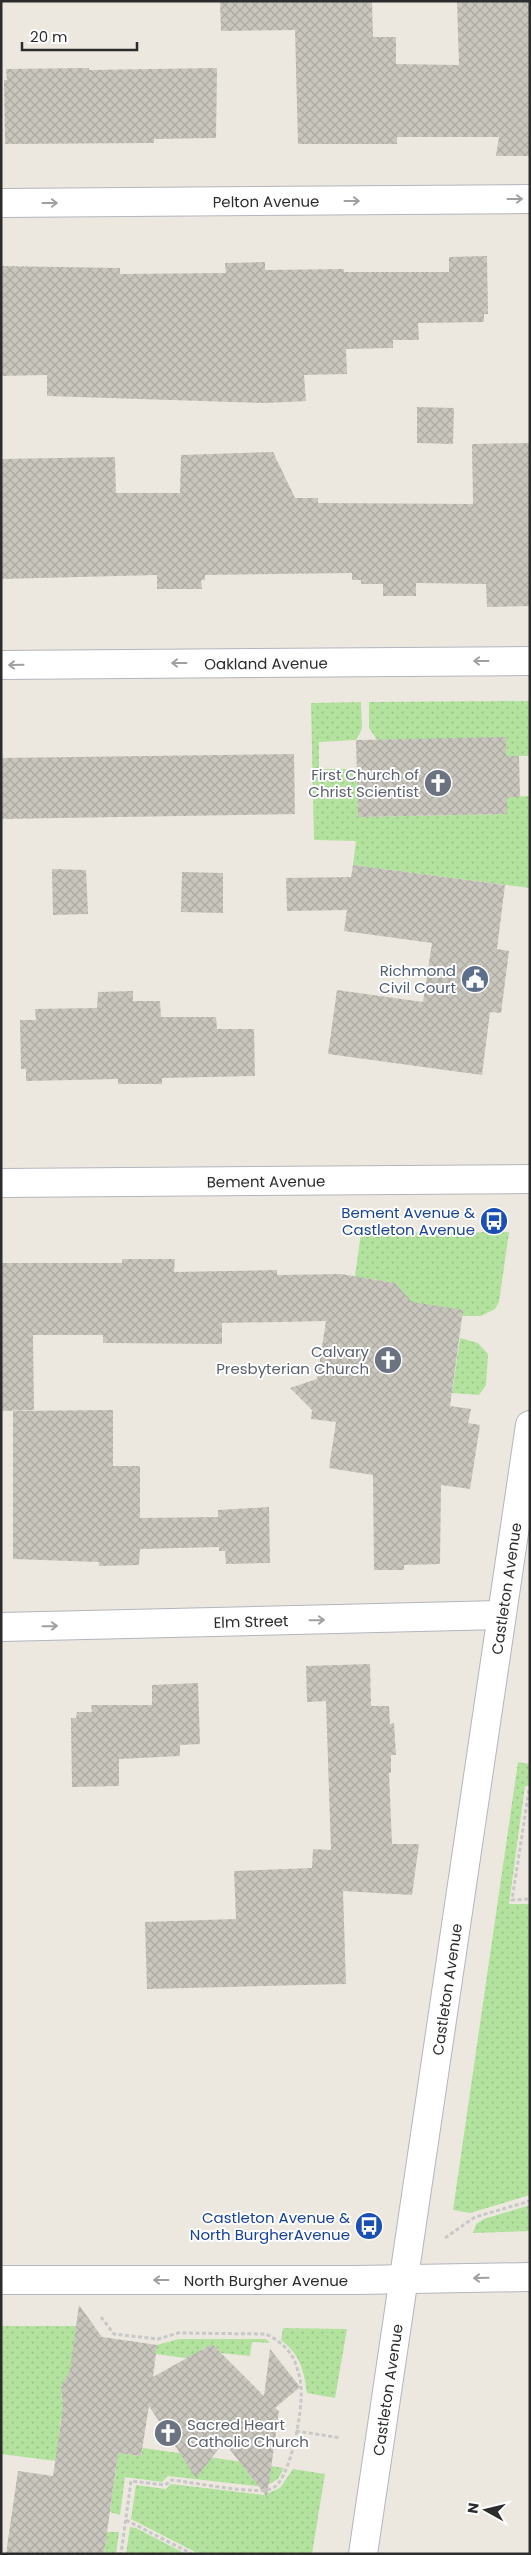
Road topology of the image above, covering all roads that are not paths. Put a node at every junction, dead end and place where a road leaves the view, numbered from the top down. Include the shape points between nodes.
1 (530, 199) edge
2 (1, 203) edge
3 (530, 661) edge
4 (1, 665) edge
5 (530, 1180) edge
6 (1, 1183) edge
7 (530, 1425) edge
8 (501, 1615) junction
9 (1, 1627) edge
10 (530, 2277) edge
11 (1, 2280) edge
12 (402, 2280) junction
13 (363, 2554) edge

2 -> 1 street, Pelton Avenue
3 -> 4 street, Oakland Avenue
5 - 6 street, Bement Avenue
7 - 8 street, Castleton Avenue
9 -> 8 street, Elm Street
8 - 12 street, Castleton Avenue
10 -> 12 street, North Burgher Avenue
12 -> 11 street, North Burgher Avenue
12 - 13 street, Castleton Avenue

